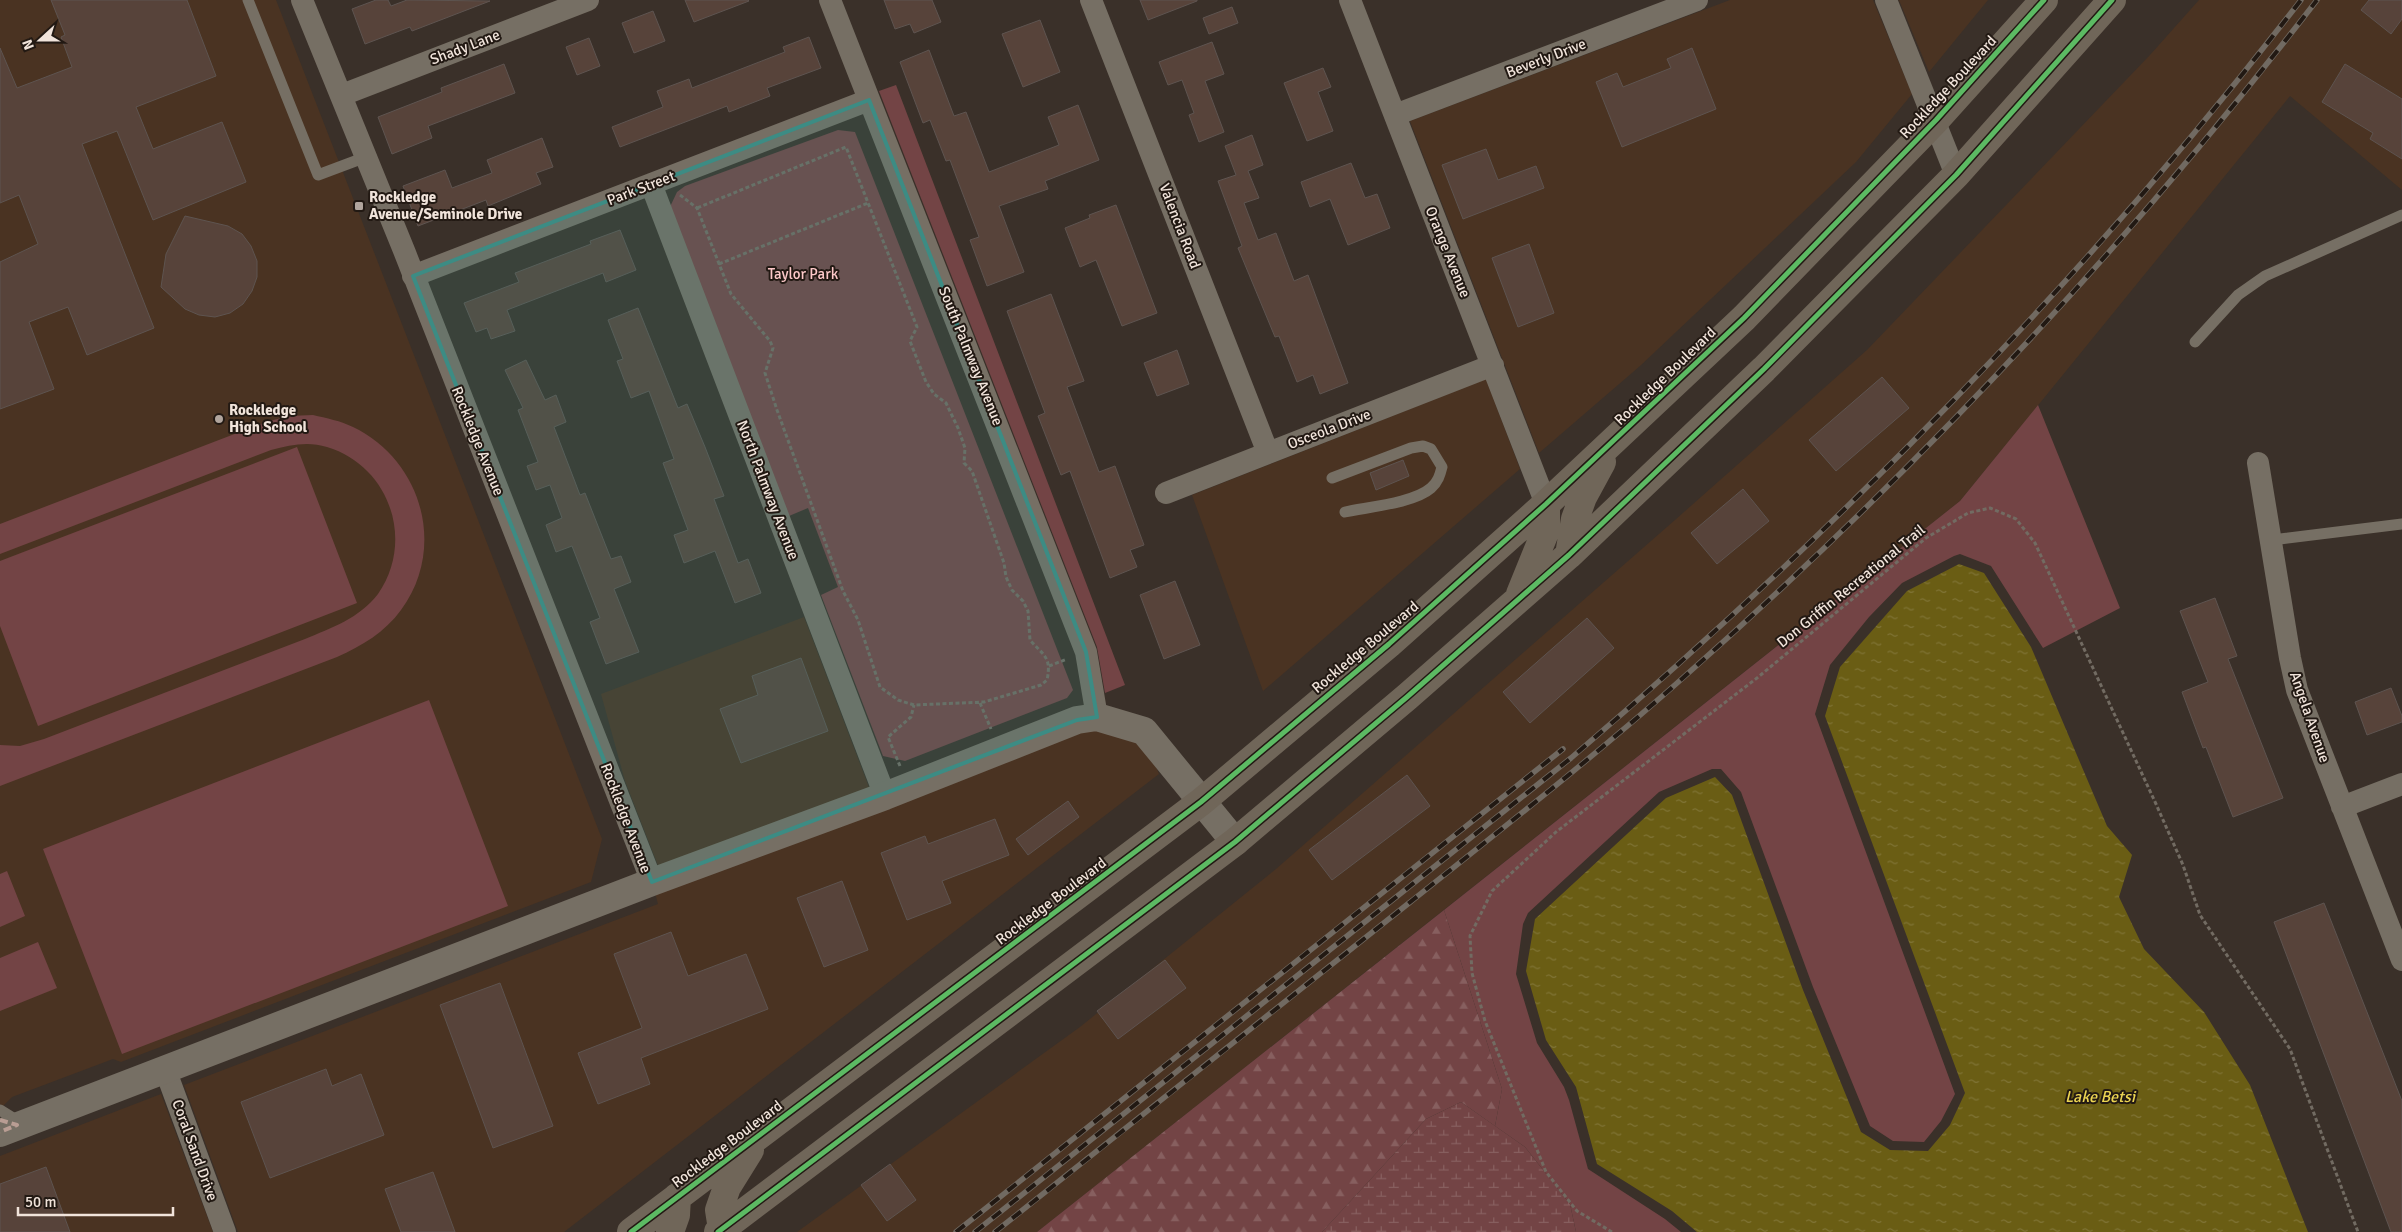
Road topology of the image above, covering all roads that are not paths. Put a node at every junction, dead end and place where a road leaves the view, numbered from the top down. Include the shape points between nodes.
1 (248, 0) edge
2 (302, 0) edge
3 (588, 0) edge
4 (830, 0) edge
5 (1091, 0) edge
6 (1350, 0) edge
7 (1697, 0) edge
8 (1886, 0) edge
9 (2044, 0) edge
10 (2112, 0) edge
11 (342, 95) junction
12 (869, 100) junction
13 (1395, 115) junction
14 (1936, 120) junction
15 (366, 158) junction
16 (1956, 175) junction
17 (651, 184) junction
18 (2402, 215) edge
19 (413, 276) junction
20 (2195, 342) dead end
21 (1493, 365) junction
22 (1610, 445) junction
23 (1268, 453) junction
24 (2258, 463) dead end
25 (1332, 478) dead end
26 (1166, 493) dead end
27 (1546, 504) junction
28 (1345, 512) dead end
29 (2402, 524) edge
30 (2272, 540) junction
31 (1569, 555) junction
32 (1518, 600) junction
33 (1087, 719) junction
34 (2402, 784) edge
35 (885, 796) junction
36 (1201, 802) junction
37 (2342, 806) junction
38 (1235, 842) junction
39 (652, 882) junction
40 (2402, 960) edge
41 (165, 1069) junction
42 (0, 1110) edge
43 (11, 1129) edge
44 (757, 1138) junction
45 (677, 1197) junction
46 (720, 1230) edge
47 (225, 1232) edge
48 (631, 1232) edge
49 (670, 1232) edge

1 - 15 lane via 318,175
2 - 11 street, Rockledge Avenue
3 - 11 street, Shady Lane
4 - 12 street, South Palmway Avenue
5 - 23 street, Valencia Road
6 - 13 street, Orange Avenue
7 - 13 street, Beverly Drive
8 - 14 street
9 - 14 main road, Rockledge Boulevard
10 - 16 main road
11 - 15 street, Rockledge Avenue
12 - 17 street, Park Street
12 - 33 street, South Palmway Avenue via 1086,652
13 - 21 street, Orange Avenue
14 - 16 street
14 - 22 main road, Rockledge Boulevard via 1744,318
15 - 19 street, Rockledge Avenue
16 - 31 main road via 1764,369
17 - 19 street, Park Street
17 - 35 street, North Palmway Avenue
18 - 20 lane via 2265,276 2238,295
19 - 39 street, Rockledge Avenue
21 - 23 street, Osceola Drive
21 - 27 street, Orange Avenue
22 - 27 main road, Rockledge Boulevard
22 - 31 main road via 1578,512
23 - 26 street, Osceola Drive
24 - 30 street, Angela Avenue
25 - 28 lane via 1423,446 1431,449 1442,467 1431,488 1416,496
27 - 32 main road via 1546,530
27 - 36 main road, Rockledge Boulevard via 1389,644
29 - 30 lane
30 - 37 street, Angela Avenue via 2298,690
31 - 32 main road
32 - 38 main road
33 - 35 street
33 - 36 street via 1144,732
34 - 37 street
35 - 39 street
36 - 38 street
36 - 44 main road, Rockledge Boulevard
37 - 40 street, Angela Avenue
38 - 46 main road
39 - 41 street
41 - 43 street
41 - 47 street, Coral Sand Drive
42 - 43 lane
44 - 45 main road, Rockledge Boulevard
44 - 46 main road via 727,1188 719,1210
45 - 48 main road, Rockledge Boulevard
45 - 49 main road via 676,1215

